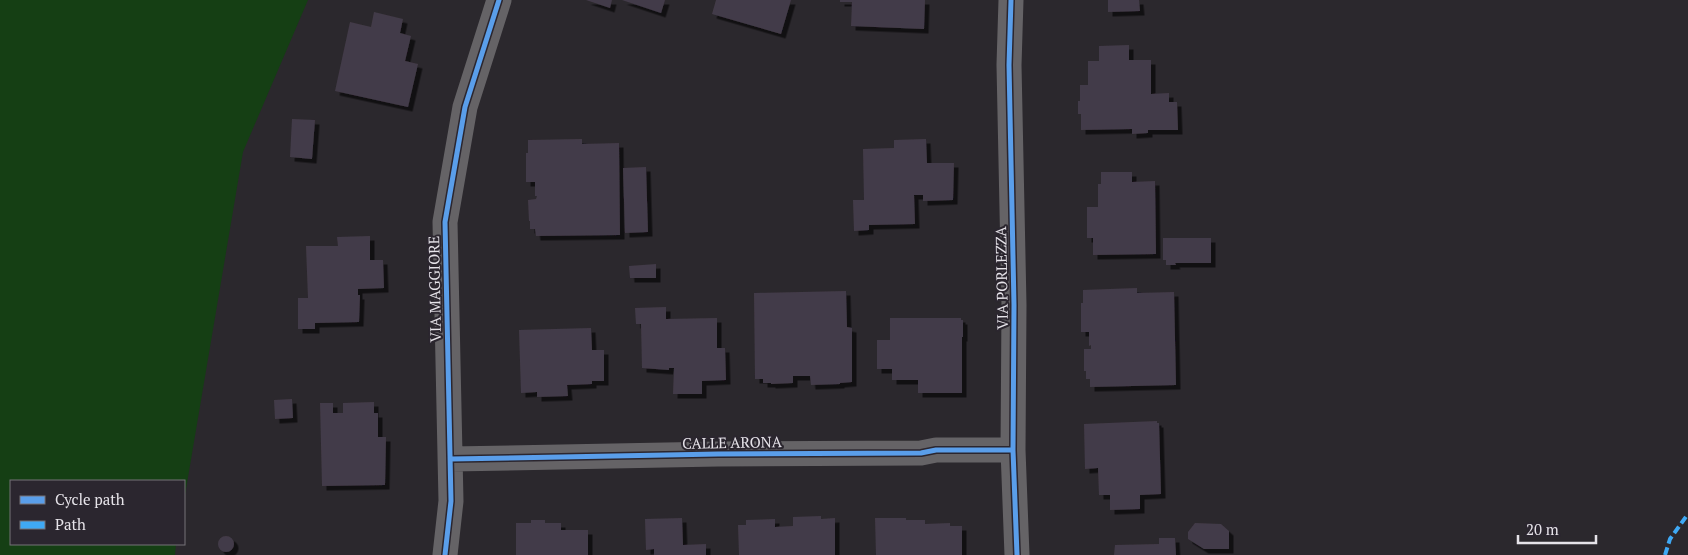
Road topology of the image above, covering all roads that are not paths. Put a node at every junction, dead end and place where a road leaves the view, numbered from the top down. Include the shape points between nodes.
1 (499, 0) edge
2 (1011, 0) edge
3 (1013, 450) junction
4 (451, 459) junction
5 (445, 555) edge
6 (1017, 555) edge

1 - 4 street, VIA MAGGIORE via 465,107 446,222
2 - 3 street, VIA PORLEZZA
3 - 4 street, CALLE ARONA
3 - 6 street, VIA PORLEZZA
4 - 5 street, VIA MAGGIORE via 451,501

